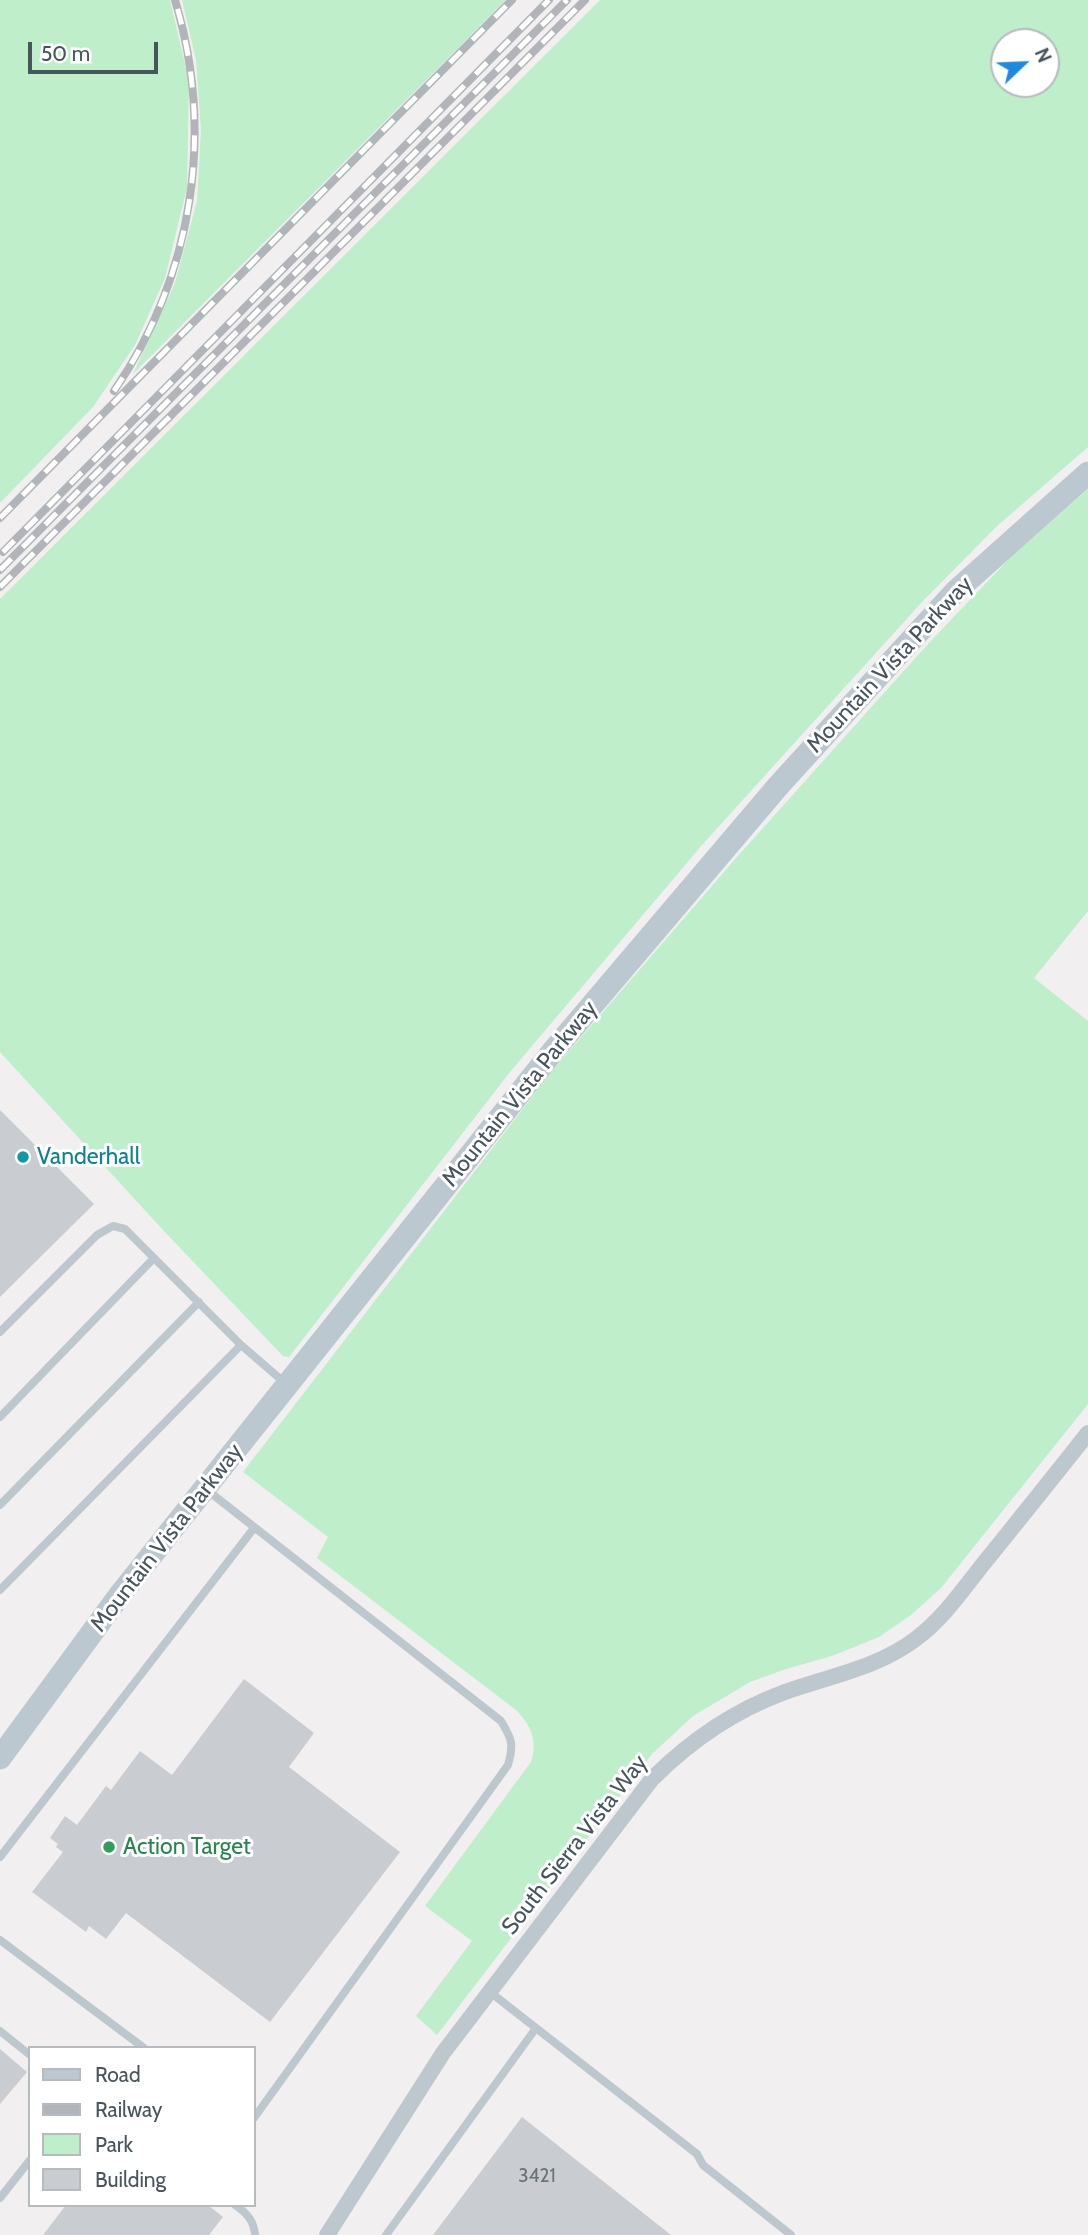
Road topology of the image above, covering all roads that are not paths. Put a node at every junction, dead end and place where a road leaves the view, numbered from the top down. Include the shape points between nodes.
1 (1088, 472) edge
2 (154, 1258) junction
3 (199, 1302) junction
4 (0, 1332) edge
5 (241, 1345) junction
6 (287, 1385) junction
7 (0, 1417) edge
8 (1088, 1433) edge
9 (205, 1489) junction
10 (0, 1505) edge
11 (254, 1528) junction
12 (0, 1590) edge
13 (0, 1758) edge
14 (0, 1857) edge
15 (0, 1940) edge
16 (490, 1992) junction
17 (536, 2028) junction
18 (0, 2031) edge
19 (141, 2046) edge
20 (28, 2053) edge
21 (256, 2115) edge
22 (28, 2163) edge
23 (0, 2198) edge
24 (238, 2207) edge
25 (255, 2235) edge
26 (327, 2235) edge
27 (386, 2235) edge
28 (791, 2235) edge

1 - 6 street, Mountain Vista Parkway via 956,591 779,785 554,1050
2 - 3 lane
2 - 4 lane via 125,1229 113,1226 97,1235
2 - 7 lane
3 - 5 lane
3 - 10 lane
5 - 6 lane
5 - 12 lane
6 - 9 street, Mountain Vista Parkway
8 - 16 street, South Sierra Vista Way via 962,1591 917,1638 857,1670 745,1708 674,1757 652,1779
9 - 11 lane
9 - 13 street, Mountain Vista Parkway via 119,1596
11 - 14 lane
11 - 21 lane via 500,1721 513,1749 508,1765
15 - 19 lane
16 - 17 lane
16 - 26 street, South Sierra Vista Way via 443,2053
17 - 27 lane
17 - 28 lane via 697,2154 703,2165
18 - 20 lane
22 - 23 lane
24 - 25 lane via 254,2225

